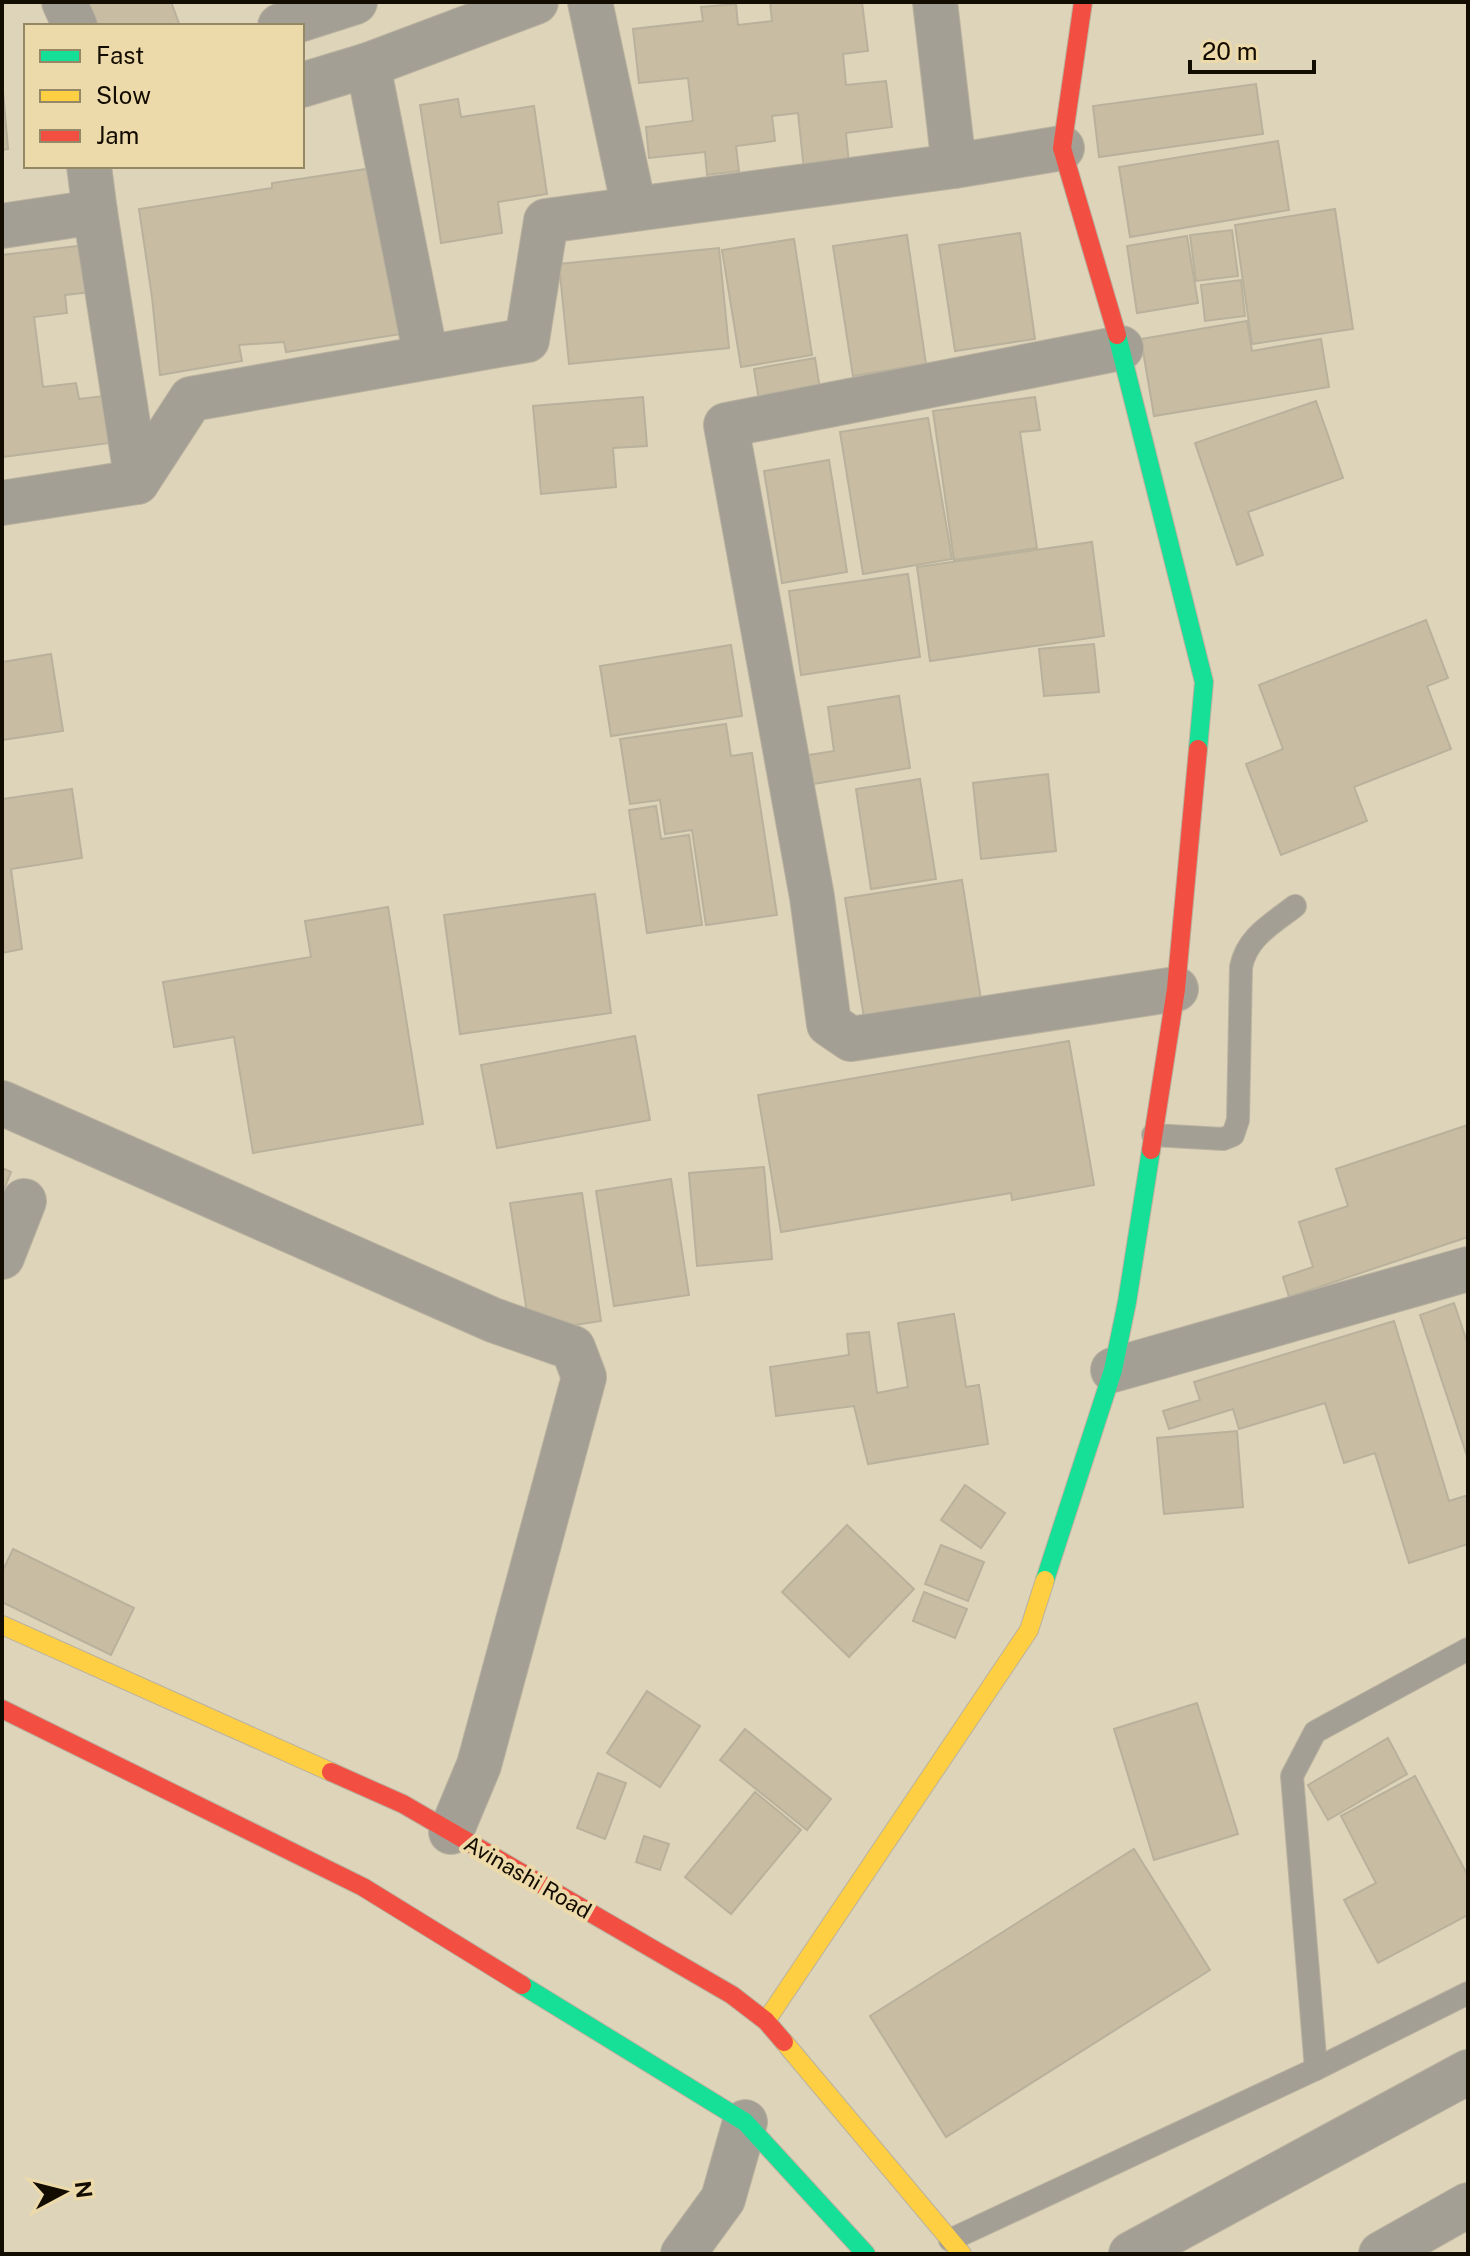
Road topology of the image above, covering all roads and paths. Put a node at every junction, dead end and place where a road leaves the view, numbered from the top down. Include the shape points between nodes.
1 (64, 2) edge
2 (355, 2) edge
3 (536, 2) edge
4 (590, 2) edge
5 (935, 2) edge
6 (1083, 2) edge
7 (74, 24) edge
8 (286, 24) edge
9 (368, 65) junction
10 (304, 84) edge
11 (1062, 148) junction
12 (954, 166) junction
13 (89, 168) edge
14 (634, 208) junction
15 (95, 212) junction
16 (2, 226) edge
17 (1121, 348) junction
18 (426, 357) junction
19 (137, 482) junction
20 (2, 503) edge
21 (1295, 906) dead end
22 (1176, 989) junction
23 (2, 1103) edge
24 (1153, 1135) junction
25 (24, 1201) dead end
26 (2, 1257) edge
27 (1468, 1269) edge
28 (1113, 1370) junction
29 (2, 1625) edge
30 (1468, 1649) edge
31 (2, 1709) edge
32 (451, 1832) junction
33 (1468, 1993) edge
34 (766, 2021) junction
35 (1316, 2069) junction
36 (1468, 2072) edge
37 (745, 2122) junction
38 (1468, 2205) edge
39 (956, 2247) edge
40 (683, 2254) edge
41 (866, 2254) edge
42 (1131, 2254) edge
43 (1381, 2254) edge

1 - 7 street
2 - 8 street
3 - 9 street
4 - 14 street
5 - 12 street
6 - 11 main road
9 - 10 street
9 - 18 street
11 - 12 street
11 - 17 main road
12 - 14 street
13 - 15 street
14 - 18 street via 546,221 527,340
15 - 16 street
15 - 19 street
17 - 22 main road via 1204,682
17 - 22 street via 726,425 812,897 829,1024 851,1039
18 - 19 street via 191,399
19 - 20 street
21 - 24 lane via 1254,938 1244,953 1238,1120 1233,1135
22 - 24 main road
23 - 32 street via 493,1320 573,1348 584,1377 479,1765
24 - 28 main road
25 - 26 street
27 - 28 street
28 - 34 main road via 1029,1630
29 - 32 main road, Avinashi Road via 403,1804
30 - 35 lane via 1315,1732 1292,1776
31 - 37 main road via 363,1887
32 - 34 main road, Avinashi Road via 732,1995
33 - 35 lane
34 - 39 main road, Avinashi Road
35 - 39 lane
36 - 42 street
37 - 40 street via 723,2199
37 - 41 main road
38 - 43 street

